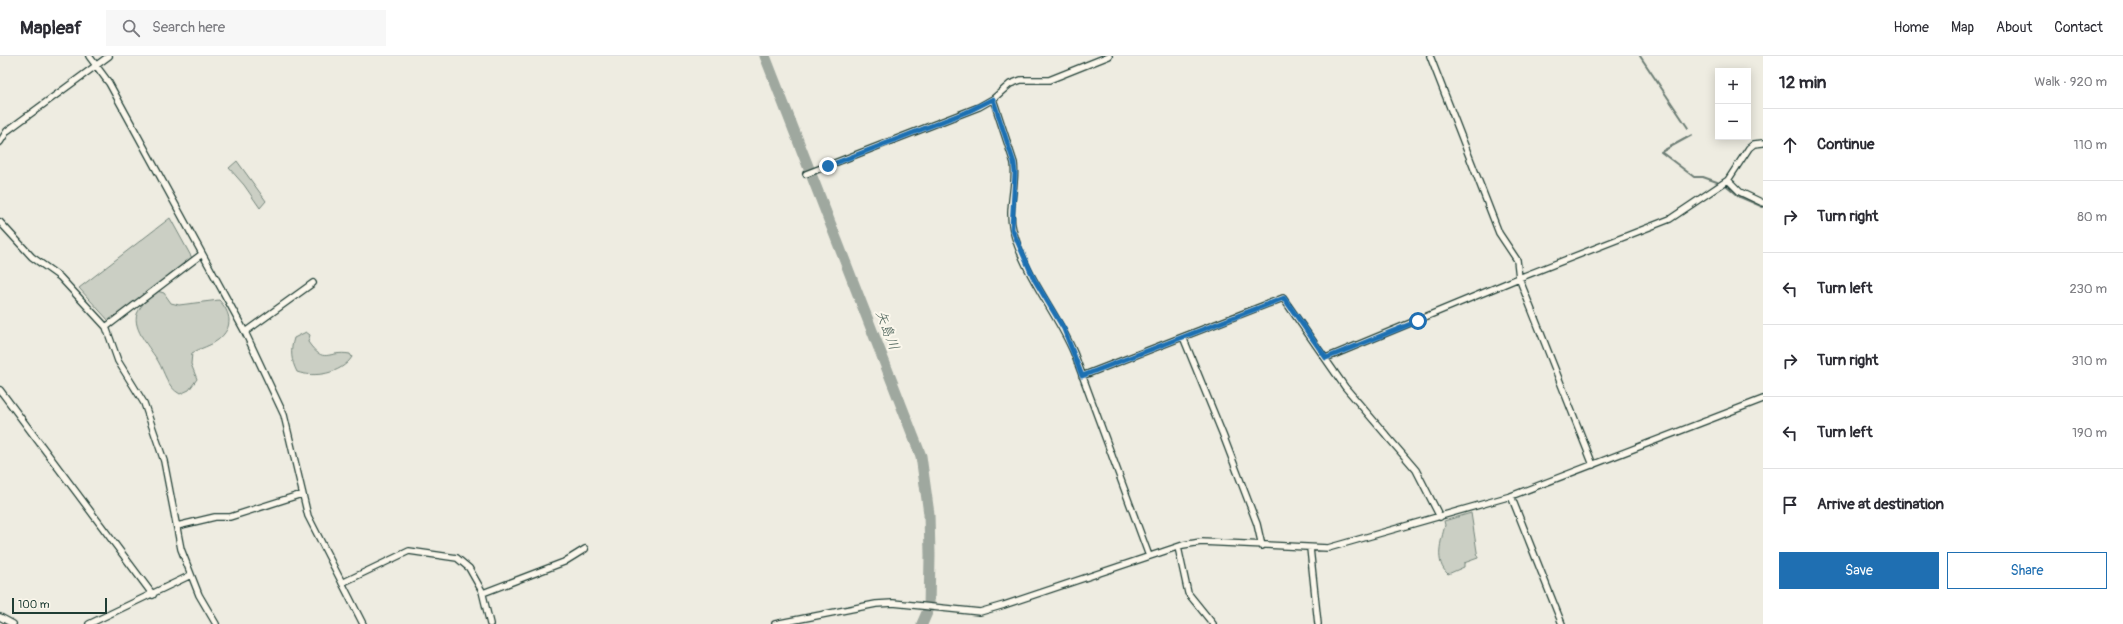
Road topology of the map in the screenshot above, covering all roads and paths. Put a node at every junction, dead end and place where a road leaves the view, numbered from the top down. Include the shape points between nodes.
1 (89, 56) edge
2 (108, 56) edge
3 (1109, 56) edge
4 (1430, 56) edge
5 (96, 66) junction
6 (993, 99) junction
7 (0, 142) edge
8 (1763, 143) edge
9 (806, 174) dead end
10 (1728, 180) junction
11 (1763, 203) edge
12 (0, 222) edge
13 (202, 254) junction
14 (1519, 278) junction
15 (313, 283) dead end
16 (106, 327) junction
17 (246, 332) junction
18 (1183, 337) junction
19 (1326, 358) junction
20 (1082, 376) junction
21 (0, 390) edge
22 (1763, 399) edge
23 (1593, 465) junction
24 (302, 494) junction
25 (1511, 496) junction
26 (1440, 516) junction
27 (177, 526) junction
28 (1262, 546) junction
29 (1178, 547) junction
30 (585, 548) dead end
31 (1310, 548) junction
32 (1149, 556) junction
33 (191, 575) junction
34 (342, 583) junction
35 (483, 593) junction
36 (153, 595) junction
37 (0, 617) edge
38 (14, 624) edge
39 (89, 624) edge
40 (216, 624) edge
41 (363, 624) edge
42 (490, 624) edge
43 (775, 624) edge
44 (1213, 624) edge
45 (1318, 624) edge
46 (1561, 624) edge

1 - 5 street
2 - 5 street
3 - 6 street via 1049,80 1021,80 1010,84
4 - 14 street via 1499,233 1517,260
5 - 7 street via 7,131
5 - 13 street via 108,83
6 - 9 street via 969,111
6 - 20 street via 1014,163 1012,229 1034,279 1064,329
8 - 10 street via 1754,144 1749,148
10 - 11 street via 1740,192
10 - 14 street via 1670,219
12 - 16 street via 32,257 60,277
13 - 16 street
13 - 17 street
14 - 19 street
14 - 23 street
15 - 17 street
16 - 27 street via 118,361 144,403 164,461
17 - 24 street via 284,415
18 - 19 street via 1284,298
18 - 20 street
18 - 28 street via 1257,524
19 - 26 street via 1346,387 1416,470
20 - 32 street
21 - 36 street
22 - 23 street
23 - 25 street
24 - 27 street via 230,516
24 - 34 street via 310,521
25 - 26 street
25 - 46 street
26 - 31 street via 1328,548
27 - 33 street via 181,549
28 - 29 street via 1215,541
28 - 31 street
29 - 32 street
29 - 44 street via 1188,593
30 - 35 street via 564,562
31 - 45 street
32 - 43 street via 980,612 893,603
33 - 36 street
33 - 40 street
34 - 35 street via 410,551 457,558 469,568
34 - 41 street
35 - 42 street
36 - 39 street
37 - 38 street

